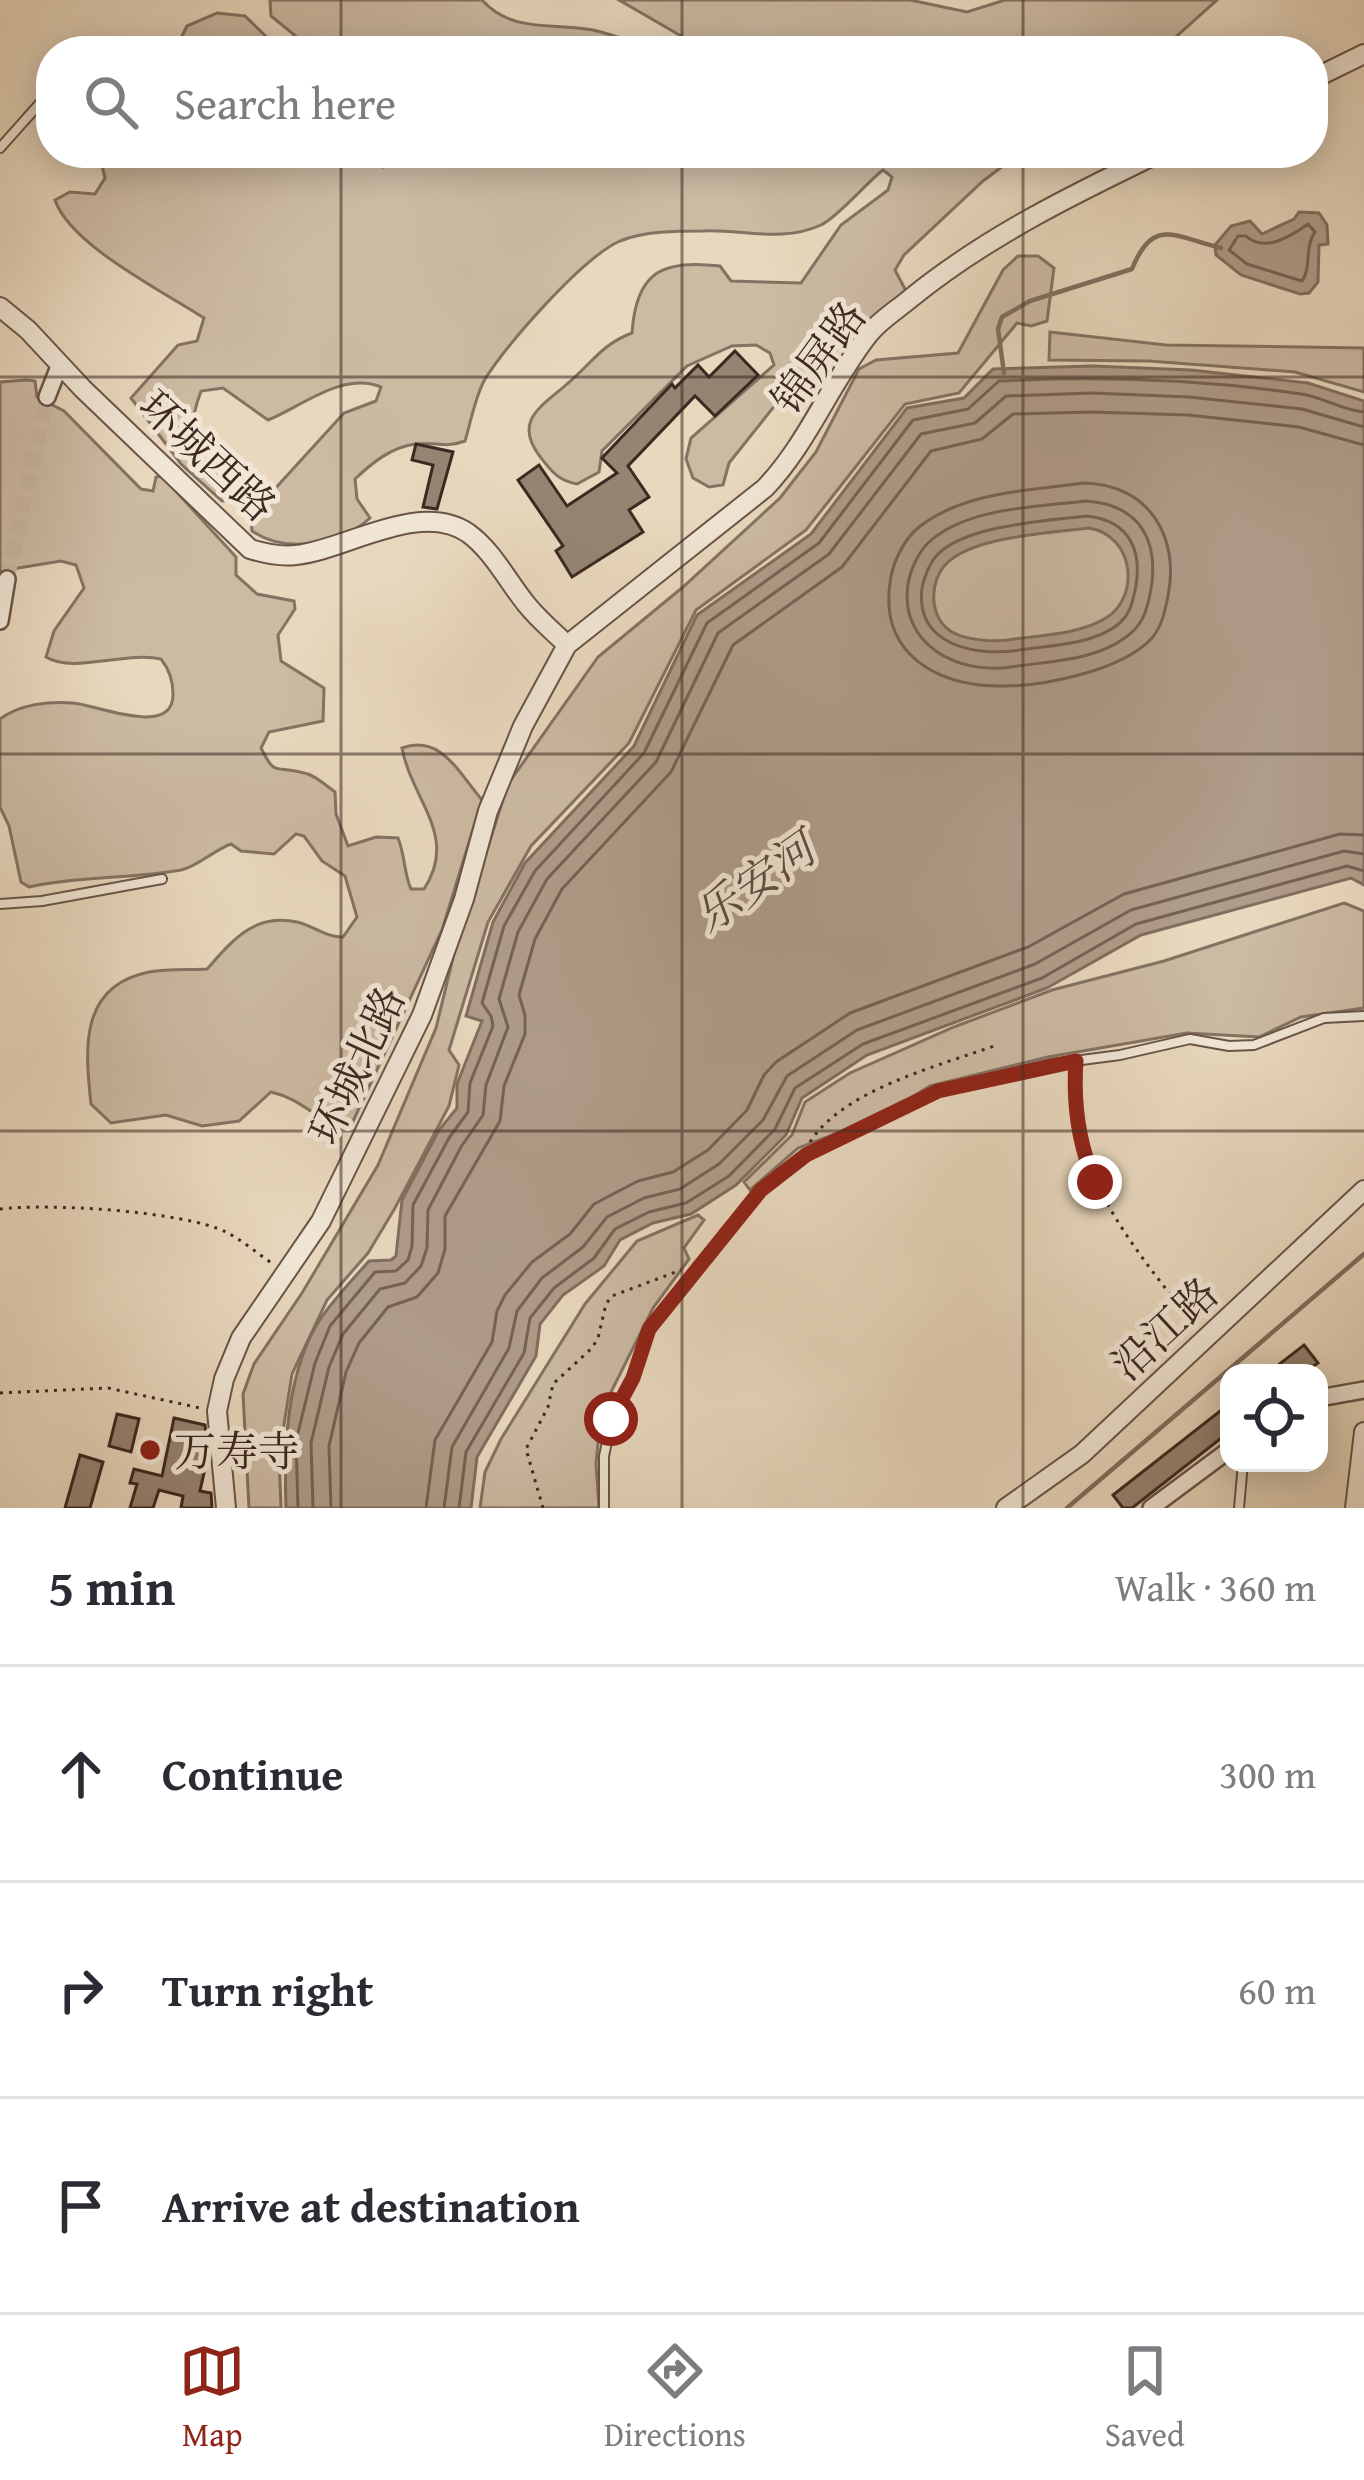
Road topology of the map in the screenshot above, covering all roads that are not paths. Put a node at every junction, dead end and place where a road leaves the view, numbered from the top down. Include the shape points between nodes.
1 (1364, 54) edge
2 (1328, 72) edge
3 (36, 108) edge
4 (0, 148) edge
5 (1129, 168) edge
6 (0, 307) edge
7 (60, 364) junction
8 (47, 397) tunnel mouth
9 (8, 579) dead end
10 (0, 620) edge
11 (567, 645) junction
12 (162, 879) dead end
13 (0, 904) edge
14 (1364, 1016) edge
15 (1364, 1192) edge
16 (1364, 1390) edge
17 (1328, 1396) edge
18 (1364, 1432) edge
19 (1220, 1457) edge
20 (1242, 1472) edge
21 (226, 1508) edge
22 (604, 1508) edge
23 (1006, 1508) edge
24 (1151, 1508) edge
25 (1239, 1508) edge
26 (1355, 1508) edge

1 - 2 street
3 - 4 lane
5 - 11 street, 锦屏路 via 1026,219 872,330 765,488
6 - 7 street, 环城西路
7 - 8 street
7 - 11 street, 环城西路 via 250,549 299,555 384,526 446,525 486,551
9 - 10 street
11 - 21 street, 环城北路 via 497,790 422,1016 321,1221 242,1337 224,1379 217,1411
12 - 13 lane
14 - 22 lane via 1324,1018 1254,1045 1190,1039 938,1091 806,1155 761,1190 649,1329 611,1419
15 - 23 street, 沿江路 via 1082,1454
16 - 17 street
18 - 26 street
19 - 24 street
20 - 25 lane

